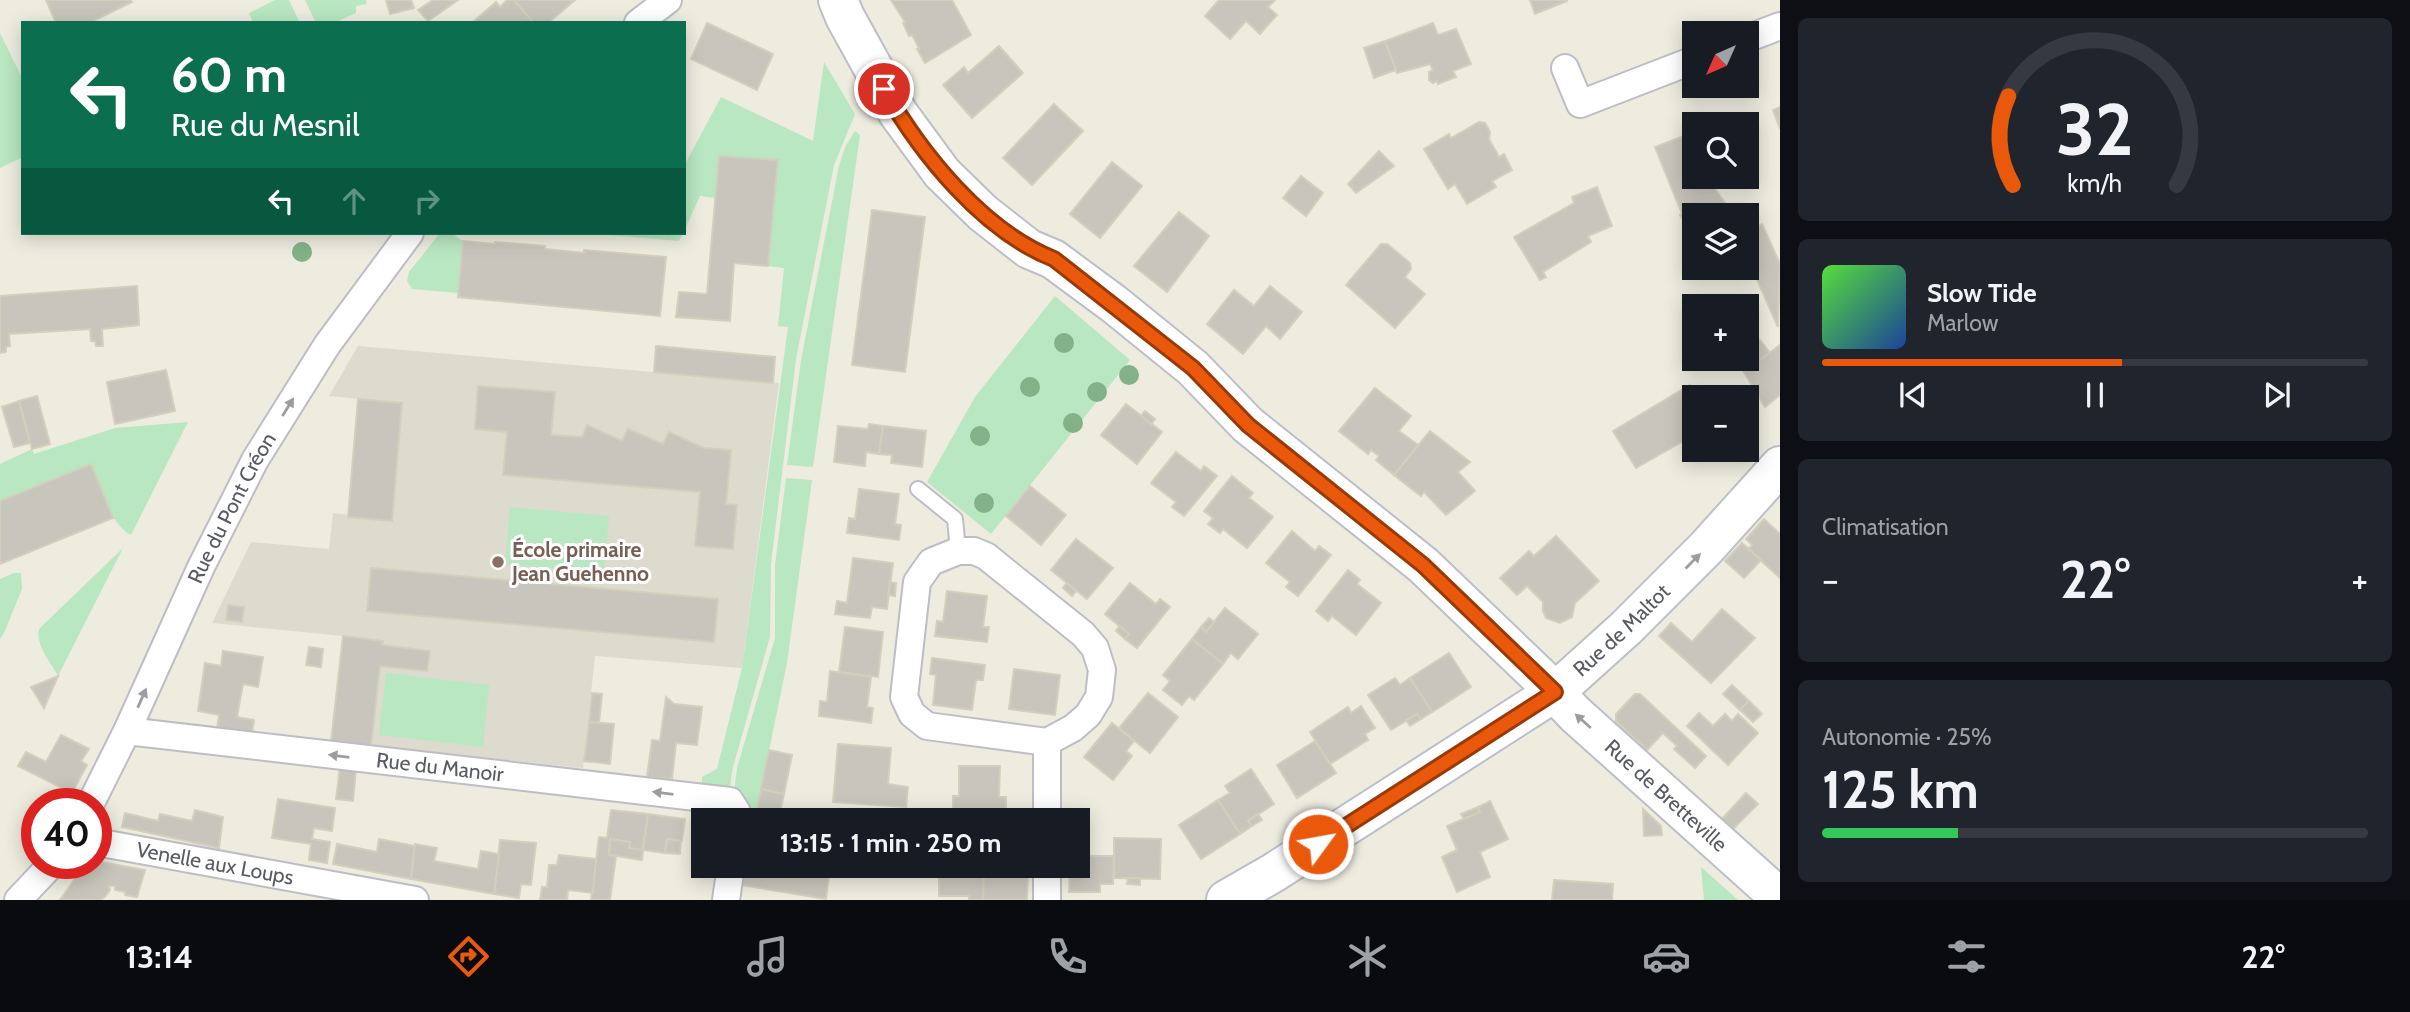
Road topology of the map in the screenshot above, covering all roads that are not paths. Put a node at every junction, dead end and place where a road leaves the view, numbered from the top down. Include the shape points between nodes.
1 (668, 0) edge
2 (838, 0) edge
3 (641, 21) edge
4 (1780, 26) edge
5 (1759, 34) edge
6 (1682, 65) edge
7 (1565, 68) dead end
8 (408, 235) edge
9 (1780, 466) edge
10 (918, 489) dead end
11 (958, 551) junction
12 (1555, 692) junction
13 (127, 731) junction
14 (1047, 742) junction
15 (98, 788) edge
16 (734, 808) edge
17 (1047, 808) edge
18 (112, 845) edge
19 (729, 878) edge
20 (1046, 878) edge
21 (38, 879) edge
22 (1780, 898) edge
23 (18, 900) edge
24 (415, 900) edge
25 (726, 900) edge
26 (1046, 900) edge
27 (1226, 900) edge

1 - 3 street
2 - 12 street, Rue de Bretteville via 905,123 942,173 1029,249 1054,259 1193,368 1248,425 1423,565
4 - 5 street
6 - 7 street via 1580,104
13 -> 8 street, Rue du Pont Créon via 255,460 327,345
12 -> 9 street, Rue de Maltot via 1706,548
10 - 11 lane via 955,519
11 - 14 street via 974,551 998,563 1095,648 1102,670 1099,696 1088,715
11 - 14 street via 930,562 917,582 904,697 912,714 928,726
22 -> 12 street, Rue de Bretteville
12 - 27 street, Rue de Maltot
13 - 15 street, Rue du Pont Créon
16 -> 13 street, Rue du Manoir via 730,801
14 - 17 street
18 - 24 street, Venelle aux Loups
19 - 25 street
20 - 26 street
21 - 23 street

